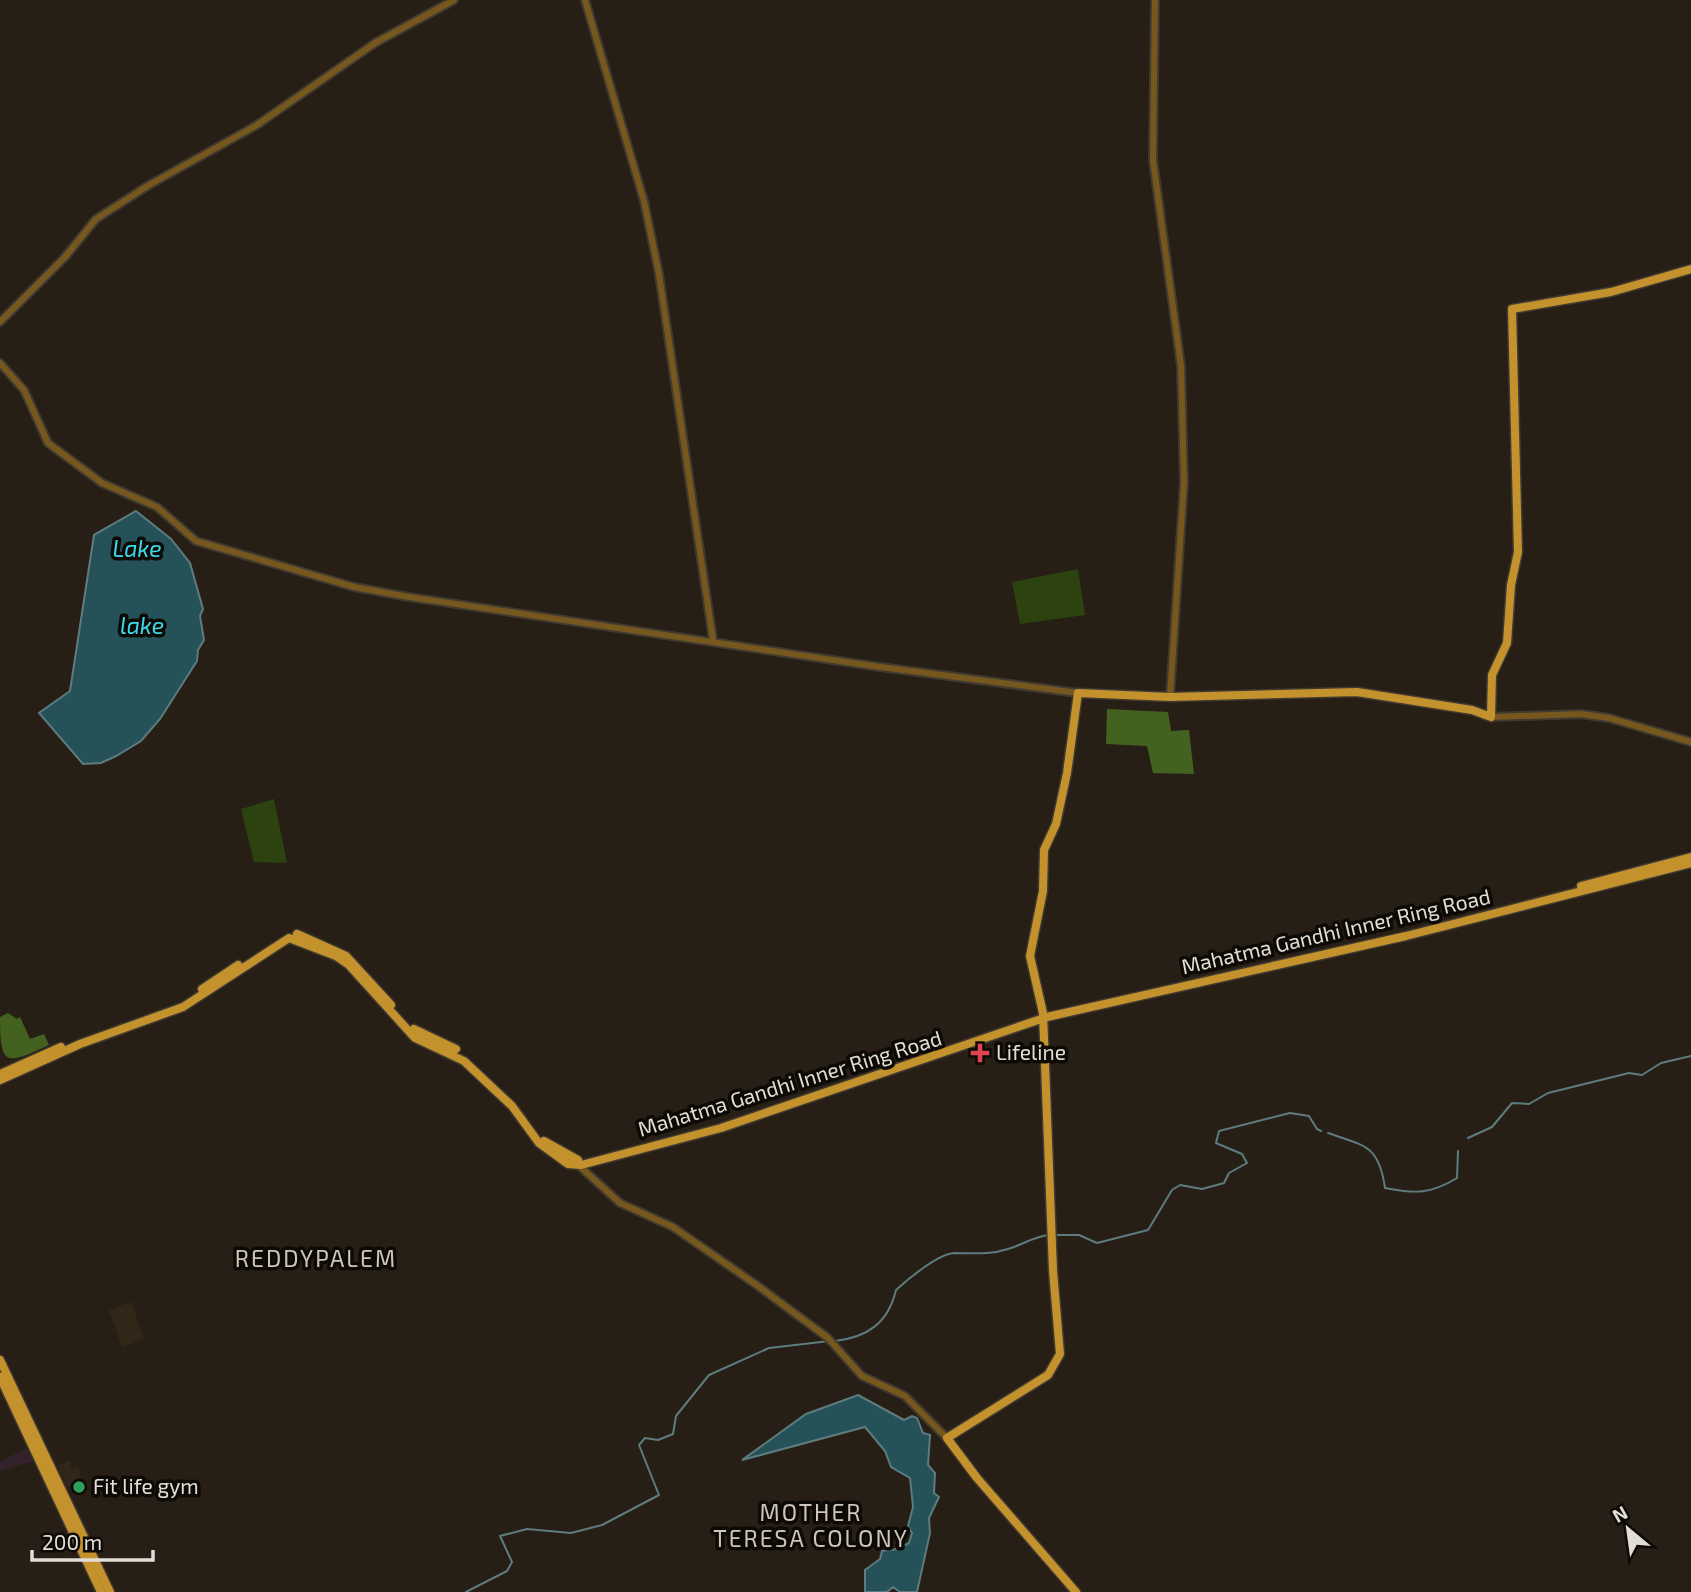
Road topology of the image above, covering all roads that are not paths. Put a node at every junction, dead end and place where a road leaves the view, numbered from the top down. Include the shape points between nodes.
1 (454, 0) edge
2 (585, 0) edge
3 (1154, 0) edge
4 (1691, 269) edge
5 (0, 322) edge
6 (0, 363) edge
7 (713, 640) junction
8 (1078, 693) junction
9 (1170, 696) junction
10 (1490, 718) junction
11 (1691, 742) edge
12 (1691, 857) edge
13 (1691, 863) edge
14 (234, 971) junction
15 (1043, 1016) junction
16 (0, 1074) edge
17 (0, 1080) edge
18 (576, 1163) junction
19 (0, 1360) edge
20 (0, 1377) edge
21 (947, 1438) junction
22 (101, 1592) edge
23 (110, 1592) edge
24 (1076, 1592) edge

1 - 5 street via 375,43 257,125 96,219
2 - 7 street via 644,201 659,274
3 - 9 street via 1153,160 1181,366 1183,457
4 - 10 main road via 1611,292 1512,309 1519,540 1508,639 1492,675
6 - 7 street via 24,390 48,443 102,483 157,507 196,541 354,587
7 - 8 street
8 - 9 main road
8 - 15 main road via 1056,824 1044,850 1043,891 1030,956
9 - 10 main road via 1357,692 1472,710
10 - 11 street via 1581,714
12 - 15 main road, Mahatma Gandhi Inner Ring Road via 1381,937
13 - 15 main road, Mahatma Gandhi Inner Ring Road via 1406,936
14 - 16 main road via 176,1005 81,1038
14 - 17 main road via 183,1007 80,1044
14 - 18 main road via 288,933 337,951 361,969 413,1029 468,1057 518,1104 544,1141
15 - 18 main road, Mahatma Gandhi Inner Ring Road via 718,1124
15 - 21 main road via 1060,1354 1048,1375
18 - 21 street via 620,1203 704,1246 828,1338 862,1376 905,1396
19 - 23 main road
20 - 22 main road
21 - 24 main road

